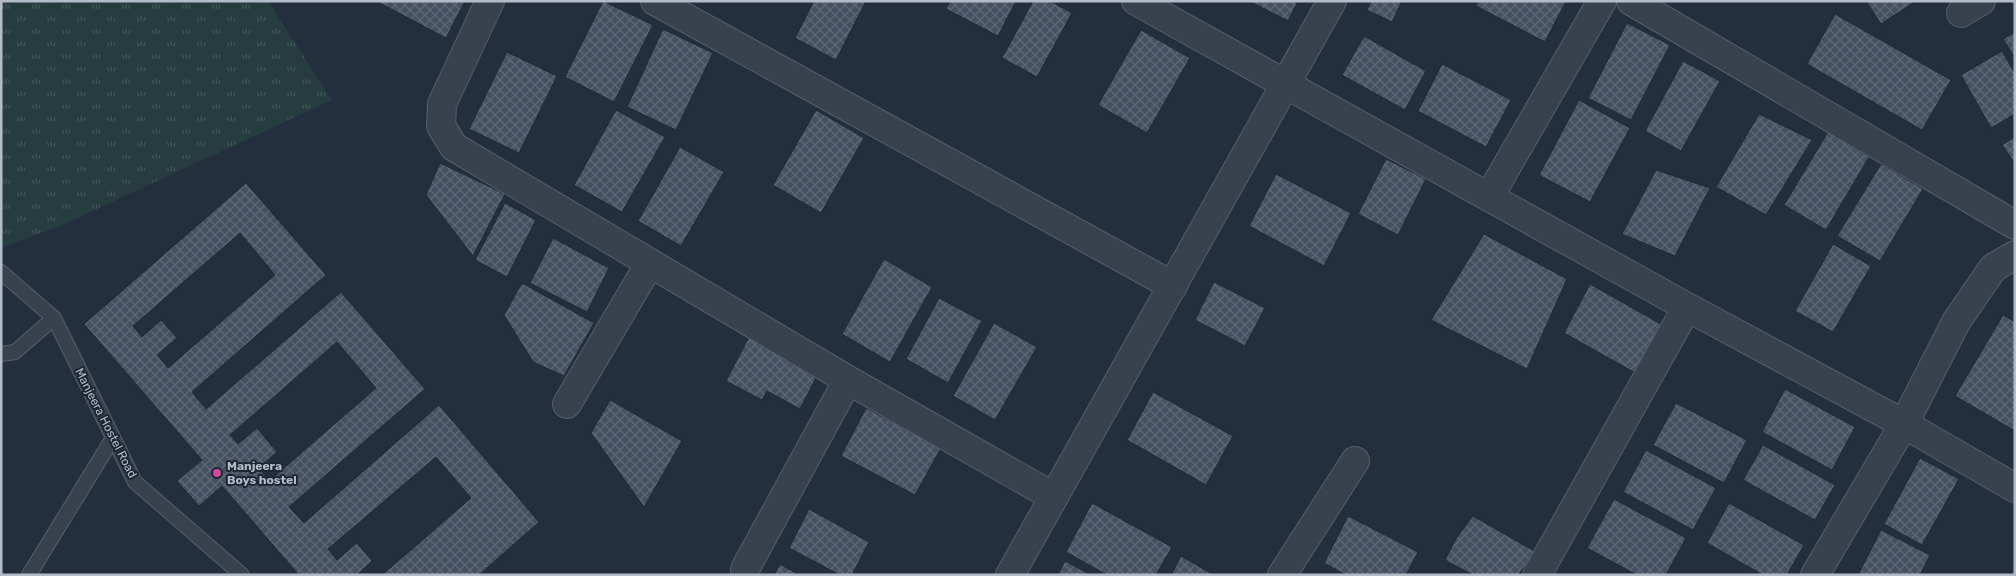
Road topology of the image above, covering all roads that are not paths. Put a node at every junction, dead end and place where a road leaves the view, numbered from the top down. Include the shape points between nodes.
1 (490, 1) edge
2 (655, 1) edge
3 (1136, 1) edge
4 (1332, 1) edge
5 (1602, 1) edge
6 (1631, 1) edge
7 (1286, 84) junction
8 (1489, 197) junction
9 (2015, 225) edge
10 (2015, 255) edge
11 (650, 263) junction
12 (1, 272) edge
13 (1173, 286) junction
14 (1687, 307) junction
15 (54, 318) junction
16 (1, 354) edge
17 (848, 380) junction
18 (567, 404) dead end
19 (1904, 424) junction
20 (113, 438) junction
21 (1355, 461) dead end
22 (2015, 488) edge
23 (1054, 497) junction
24 (745, 569) dead end
25 (29, 575) edge
26 (242, 575) edge
27 (1010, 575) edge
28 (1282, 575) edge
29 (1537, 575) edge
30 (1815, 575) edge

1 - 11 street via 442,104 441,126 454,147
2 - 13 street
3 - 7 street
4 - 7 street
5 - 8 street
6 - 9 street
7 - 8 street
7 - 13 street
8 - 14 street
10 - 19 street via 1993,268 1956,322
11 - 17 street
11 - 18 street
12 - 15 lane
13 - 23 street
14 - 19 street
14 - 29 street
15 - 16 lane via 15,352
15 - 20 lane, Manjeera Hostel Road
17 - 23 street
17 - 24 street
19 - 22 street
19 - 30 street
20 - 25 lane
20 - 26 lane, Manjeera Hostel Road via 135,482
21 - 28 street
23 - 27 street

